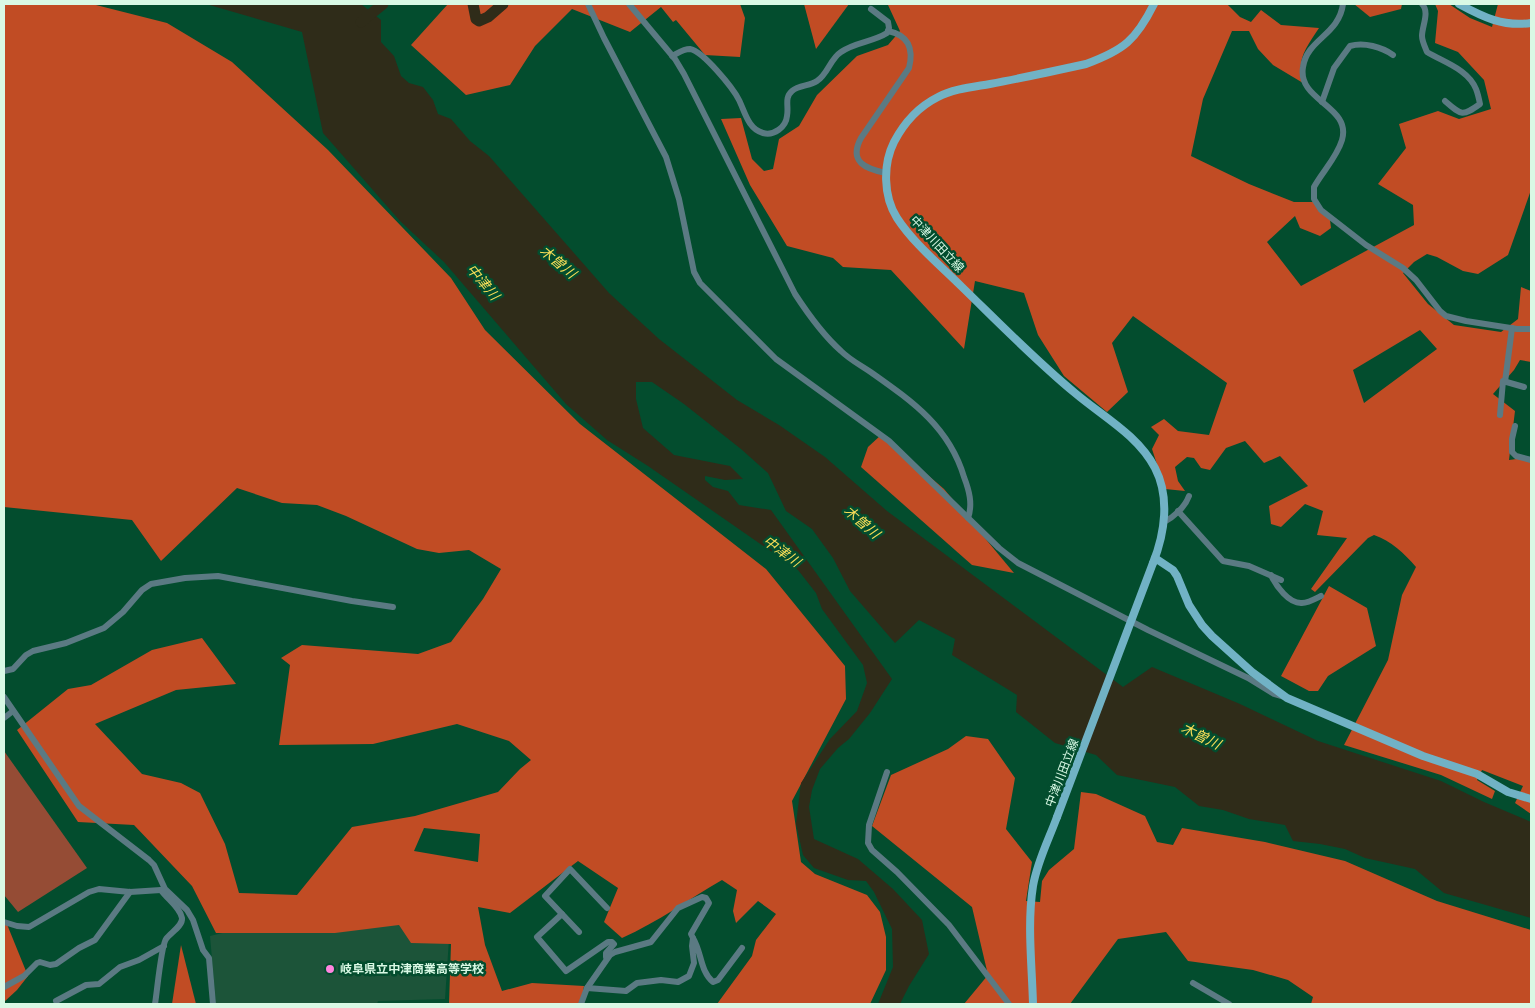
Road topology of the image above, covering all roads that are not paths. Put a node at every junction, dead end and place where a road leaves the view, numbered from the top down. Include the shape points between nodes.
1 (588, 4) edge
2 (629, 4) edge
3 (1154, 4) edge
4 (1343, 4) edge
5 (1422, 4) edge
6 (1459, 4) edge
7 (871, 10) dead end
8 (1531, 23) edge
9 (888, 31) junction
10 (1393, 55) dead end
11 (672, 56) junction
12 (1445, 101) dead end
13 (1322, 102) junction
14 (886, 173) junction
15 (1512, 328) junction
16 (1531, 329) edge
17 (1505, 382) junction
18 (1524, 387) dead end
19 (1500, 415) dead end
20 (1515, 426) dead end
21 (1531, 460) edge
22 (1189, 496) dead end
23 (1178, 510) junction
24 (968, 518) junction
25 (1164, 522) junction
26 (1154, 561) junction
27 (1270, 575) junction
28 (1280, 580) dead end
29 (1321, 596) dead end
30 (392, 607) dead end
31 (4, 671) edge
32 (1250, 675) junction
33 (4, 697) edge
34 (14, 711) junction
35 (4, 718) edge
36 (887, 772) dead end
37 (1531, 799) edge
38 (163, 890) junction
39 (130, 892) junction
40 (607, 908) dead end
41 (562, 914) junction
42 (4, 922) edge
43 (579, 932) dead end
44 (694, 938) junction
45 (164, 946) junction
46 (742, 948) dead end
47 (605, 962) junction
48 (1193, 983) dead end
49 (4, 986) edge
50 (587, 988) junction
51 (56, 1001) dead end
52 (155, 1004) edge
53 (213, 1004) edge
54 (581, 1004) edge
55 (1009, 1004) edge
56 (1033, 1004) edge
57 (1229, 1004) edge

1 - 24 street via 666,156 679,199 694,272 700,283 776,359 889,440
2 - 11 street
3 - 14 main road, 中津川田立線 via 1143,26 1127,45 1107,56 1086,64 940,96 917,109 902,126 892,146
4 - 13 street via 1342,14 1334,27 1314,46 1302,68 1308,90
5 - 12 street via 1426,12 1422,38 1426,52 1468,77 1476,88 1480,104 1461,114
6 - 8 main road via 1498,22
7 - 9 street via 888,22
9 - 11 street via 842,51 820,78 793,91 787,101 786,122 777,132 769,134 761,133 750,125 730,87 700,54 685,50
9 - 14 street via 907,40 910,68 861,138 856,152 865,167
10 - 13 street via 1382,48 1359,44 1350,46 1334,68
11 - 24 street via 804,308 841,352 915,404 950,443 968,487 971,509
13 - 15 street via 1340,119 1343,132 1340,146 1314,187 1317,206 1366,245 1403,268 1446,316
14 - 25 main road, 中津川田立線 via 890,201 897,217 922,247 1057,377 1134,440 1155,468 1163,492
15 - 16 street
15 - 17 street
17 - 18 street
17 - 19 street
20 - 21 street via 1512,452
22 - 23 street
23 - 25 street
23 - 27 street via 1220,559
24 - 32 street via 1018,563 1192,652
25 - 26 main road, 中津川田立線
26 - 32 main road via 1173,570 1202,625
26 - 56 main road, 中津川田立線, bridge via 1033,884 1030,918
27 - 28 street
27 - 29 street via 1294,602 1299,604
30 - 31 street via 218,576 185,578 151,584 104,628 66,643 33,651 13,669
32 - 37 main road via 1287,698
33 - 34 street
34 - 35 street
34 - 38 street via 79,806 149,860
36 - 55 street via 869,825 868,843 949,925
38 - 39 street
38 - 45 street via 182,917 164,940
38 - 53 street via 187,910 193,920 209,958
39 - 42 street via 99,889 29,926
39 - 49 street via 95,940 56,964 37,963 24,976
40 - 41 street via 570,869 545,896
41 - 43 street
41 - 47 street via 537,937 566,971 612,942 614,944 606,953
44 - 46 street via 705,976 713,982 718,980
44 - 47 street via 691,934 709,903 702,897 678,908 651,942 615,952
44 - 50 street via 694,963 689,976 678,982 637,983 626,991
45 - 51 street via 120,967 99,984 86,985
45 - 52 street
47 - 50 street
48 - 57 street
50 - 54 street

